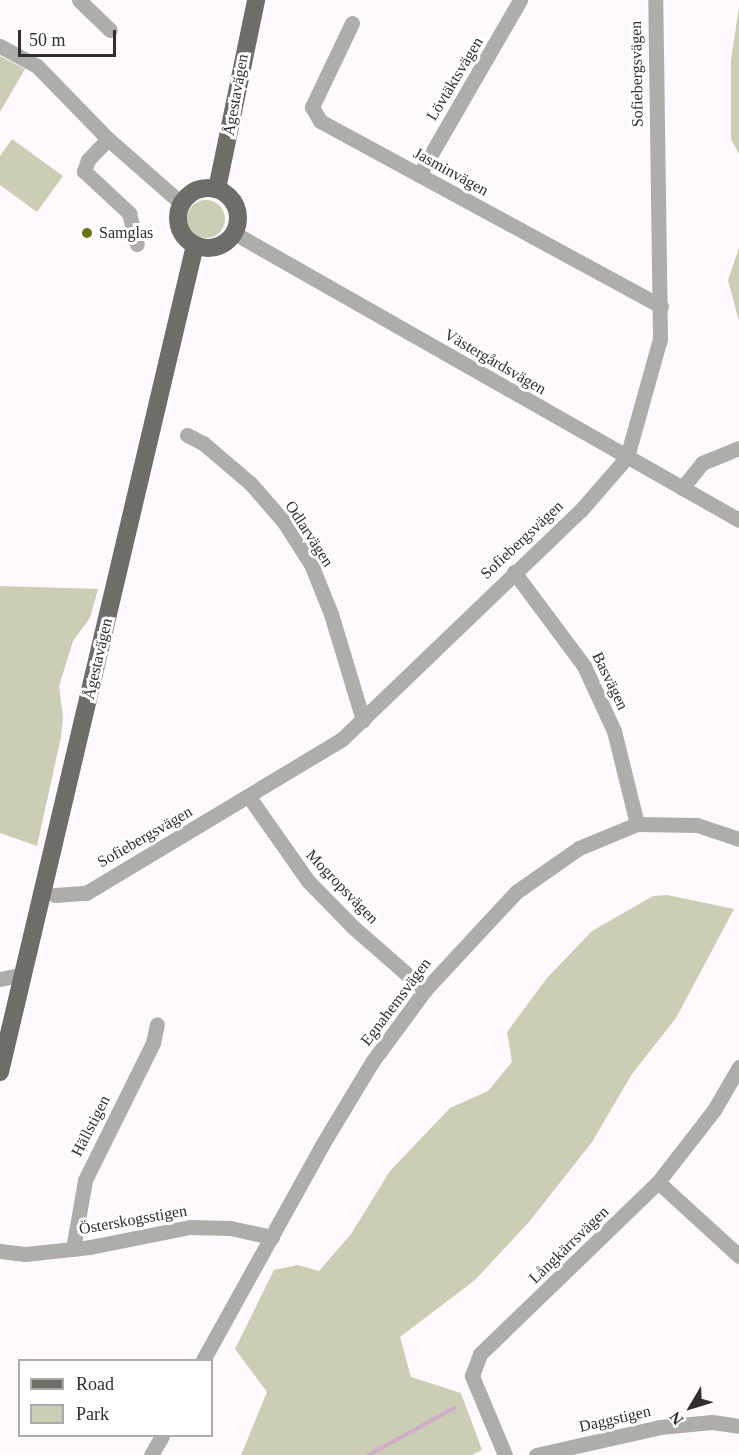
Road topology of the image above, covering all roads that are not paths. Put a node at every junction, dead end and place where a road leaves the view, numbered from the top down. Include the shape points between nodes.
1 (79, 0) edge
2 (256, 0) edge
3 (520, 0) edge
4 (655, 0) edge
5 (352, 23) dead end
6 (110, 30) dead end
7 (0, 46) edge
8 (108, 138) junction
9 (419, 175) junction
10 (217, 189) junction
11 (182, 204) junction
12 (234, 234) junction
13 (137, 244) dead end
14 (195, 245) junction
15 (661, 306) junction
16 (187, 435) dead end
17 (739, 448) edge
18 (627, 457) junction
19 (682, 488) junction
20 (739, 520) edge
21 (514, 572) junction
22 (363, 720) junction
23 (249, 797) junction
24 (637, 824) junction
25 (739, 839) edge
26 (55, 895) dead end
27 (23, 975) junction
28 (0, 979) edge
29 (425, 990) junction
30 (157, 1024) dead end
31 (739, 1067) edge
32 (0, 1072) edge
33 (658, 1182) junction
34 (272, 1237) junction
35 (73, 1249) junction
36 (0, 1251) edge
37 (739, 1256) edge
38 (204, 1359) edge
39 (739, 1426) edge
40 (161, 1437) edge
41 (151, 1455) edge
42 (505, 1455) edge
43 (536, 1455) edge

1 - 6 street
2 - 10 main road, Ågestavägen
3 - 9 street, Lövtäktsvägen
4 - 15 street, Sofiebergsvägen
5 - 9 street, Jasminvägen via 315,100 315,114 320,121
7 - 8 street via 37,66
8 - 11 street
8 - 13 street via 88,160 84,171 129,213
9 - 15 street, Jasminvägen
10 - 11 main road via 196,189
10 - 12 main road via 233,202 238,224
11 - 14 main road via 177,213 179,227 184,238
12 - 14 main road via 214,249
12 - 18 street, Västergårdsvägen
14 - 27 main road, Ågestavägen
15 - 18 street, Sofiebergsvägen via 655,365
16 - 22 street, Odlarvägen via 203,443 251,484 284,522 311,564 331,614
17 - 19 street via 702,463
18 - 19 street, Västergårdsvägen
18 - 21 street, Sofiebergsvägen via 581,510
19 - 20 street, Västergårdsvägen
21 - 22 street, Sofiebergsvägen
21 - 24 street, Basvägen via 584,666 614,731
22 - 23 street, Sofiebergsvägen via 341,740
23 - 26 street, Sofiebergsvägen via 86,893
23 - 29 street, Mogropsvägen via 308,881
24 - 25 street, Egnahemsvägen via 697,825
24 - 29 street, Egnahemsvägen via 579,848 533,877
27 - 28 street
27 - 32 main road, Ågestavägen
29 - 34 street, Egnahemsvägen via 372,1062
30 - 35 street, Hällstigen via 153,1043 85,1180
31 - 33 street, Långkärrsvägen via 714,1110
33 - 37 street
33 - 42 street, Långkärrsvägen via 480,1354 472,1376
34 - 35 street, Österskogsstigen via 230,1228 190,1227
34 - 38 street, Egnahemsvägen
35 - 36 street, Österskogsstigen
39 - 43 street, Daggstigen via 712,1422 660,1426
40 - 41 street

